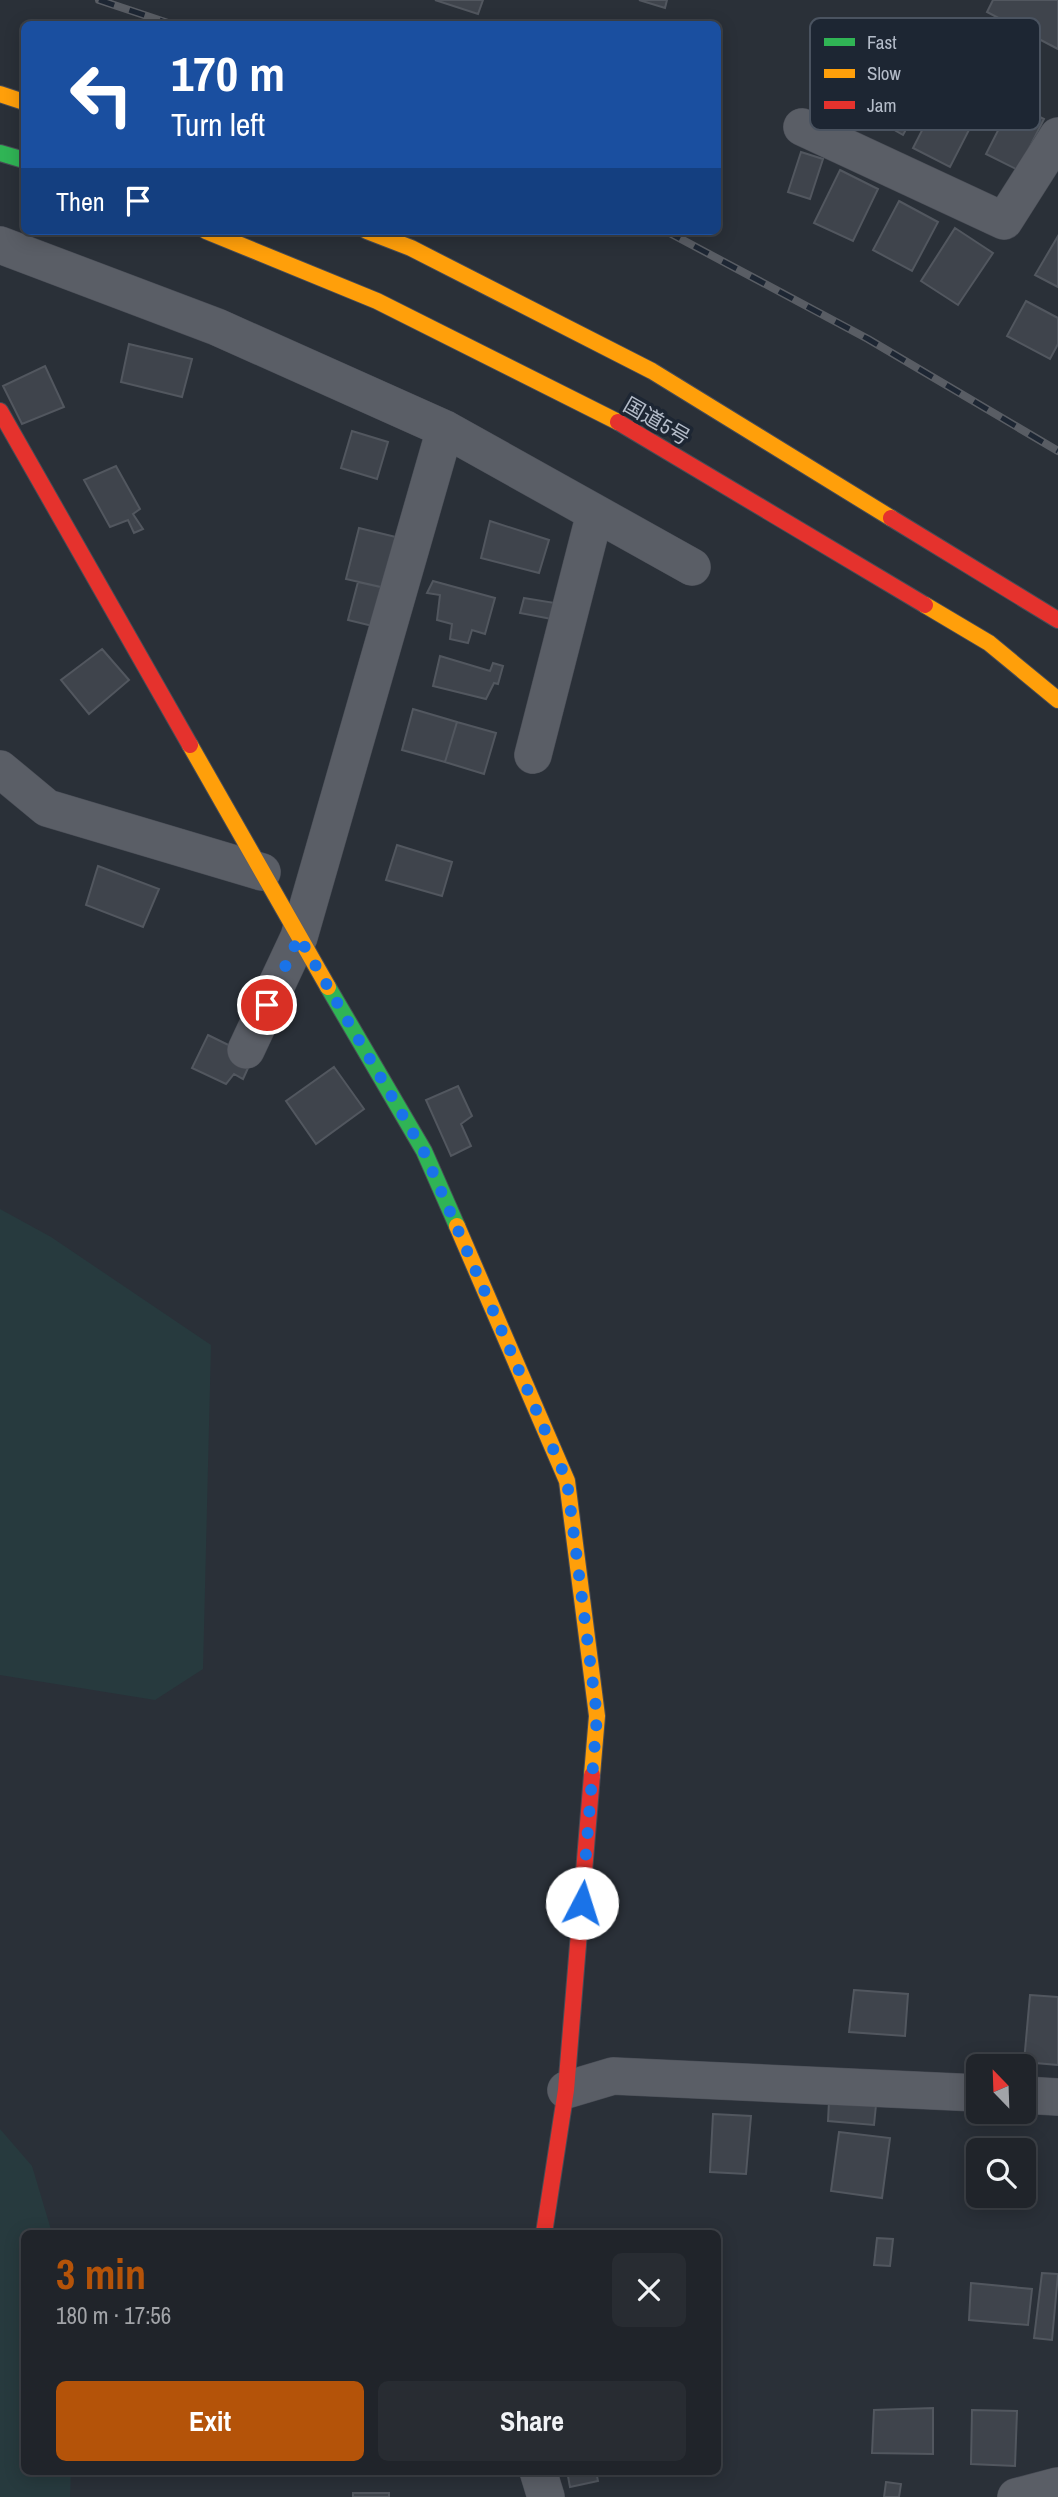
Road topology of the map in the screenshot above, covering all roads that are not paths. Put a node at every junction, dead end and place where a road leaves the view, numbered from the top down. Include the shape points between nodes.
1 (0, 94) edge
2 (21, 101) edge
3 (802, 127) dead end
4 (1058, 136) edge
5 (0, 153) edge
6 (21, 159) edge
7 (216, 235) edge
8 (377, 235) edge
9 (0, 245) edge
10 (0, 411) edge
11 (445, 429) junction
12 (595, 513) junction
13 (692, 566) dead end
14 (1058, 620) edge
15 (1058, 700) edge
16 (533, 755) dead end
17 (0, 769) edge
18 (262, 872) junction
19 (299, 937) junction
20 (246, 1050) dead end
21 (566, 2090) junction
22 (966, 2092) edge
23 (1036, 2096) edge
24 (1058, 2097) edge
25 (544, 2230) edge
26 (539, 2475) edge
27 (1058, 2486) edge
28 (546, 2497) edge
29 (1016, 2497) edge

1 - 2 main road
3 - 4 street via 1004,220
5 - 6 main road
7 - 15 main road, 国道5号 via 377,301 616,421 989,642
8 - 14 main road, 国道5号 via 652,371
9 - 11 street via 217,327
10 - 18 main road
11 - 12 street
11 - 19 street
12 - 13 street
12 - 16 street
17 - 18 street via 47,808
18 - 19 main road
19 - 20 street
19 - 21 main road via 424,1152 567,1481 597,1716
21 - 22 street via 614,2077
21 - 25 main road
23 - 24 street
26 - 28 street
27 - 29 street

